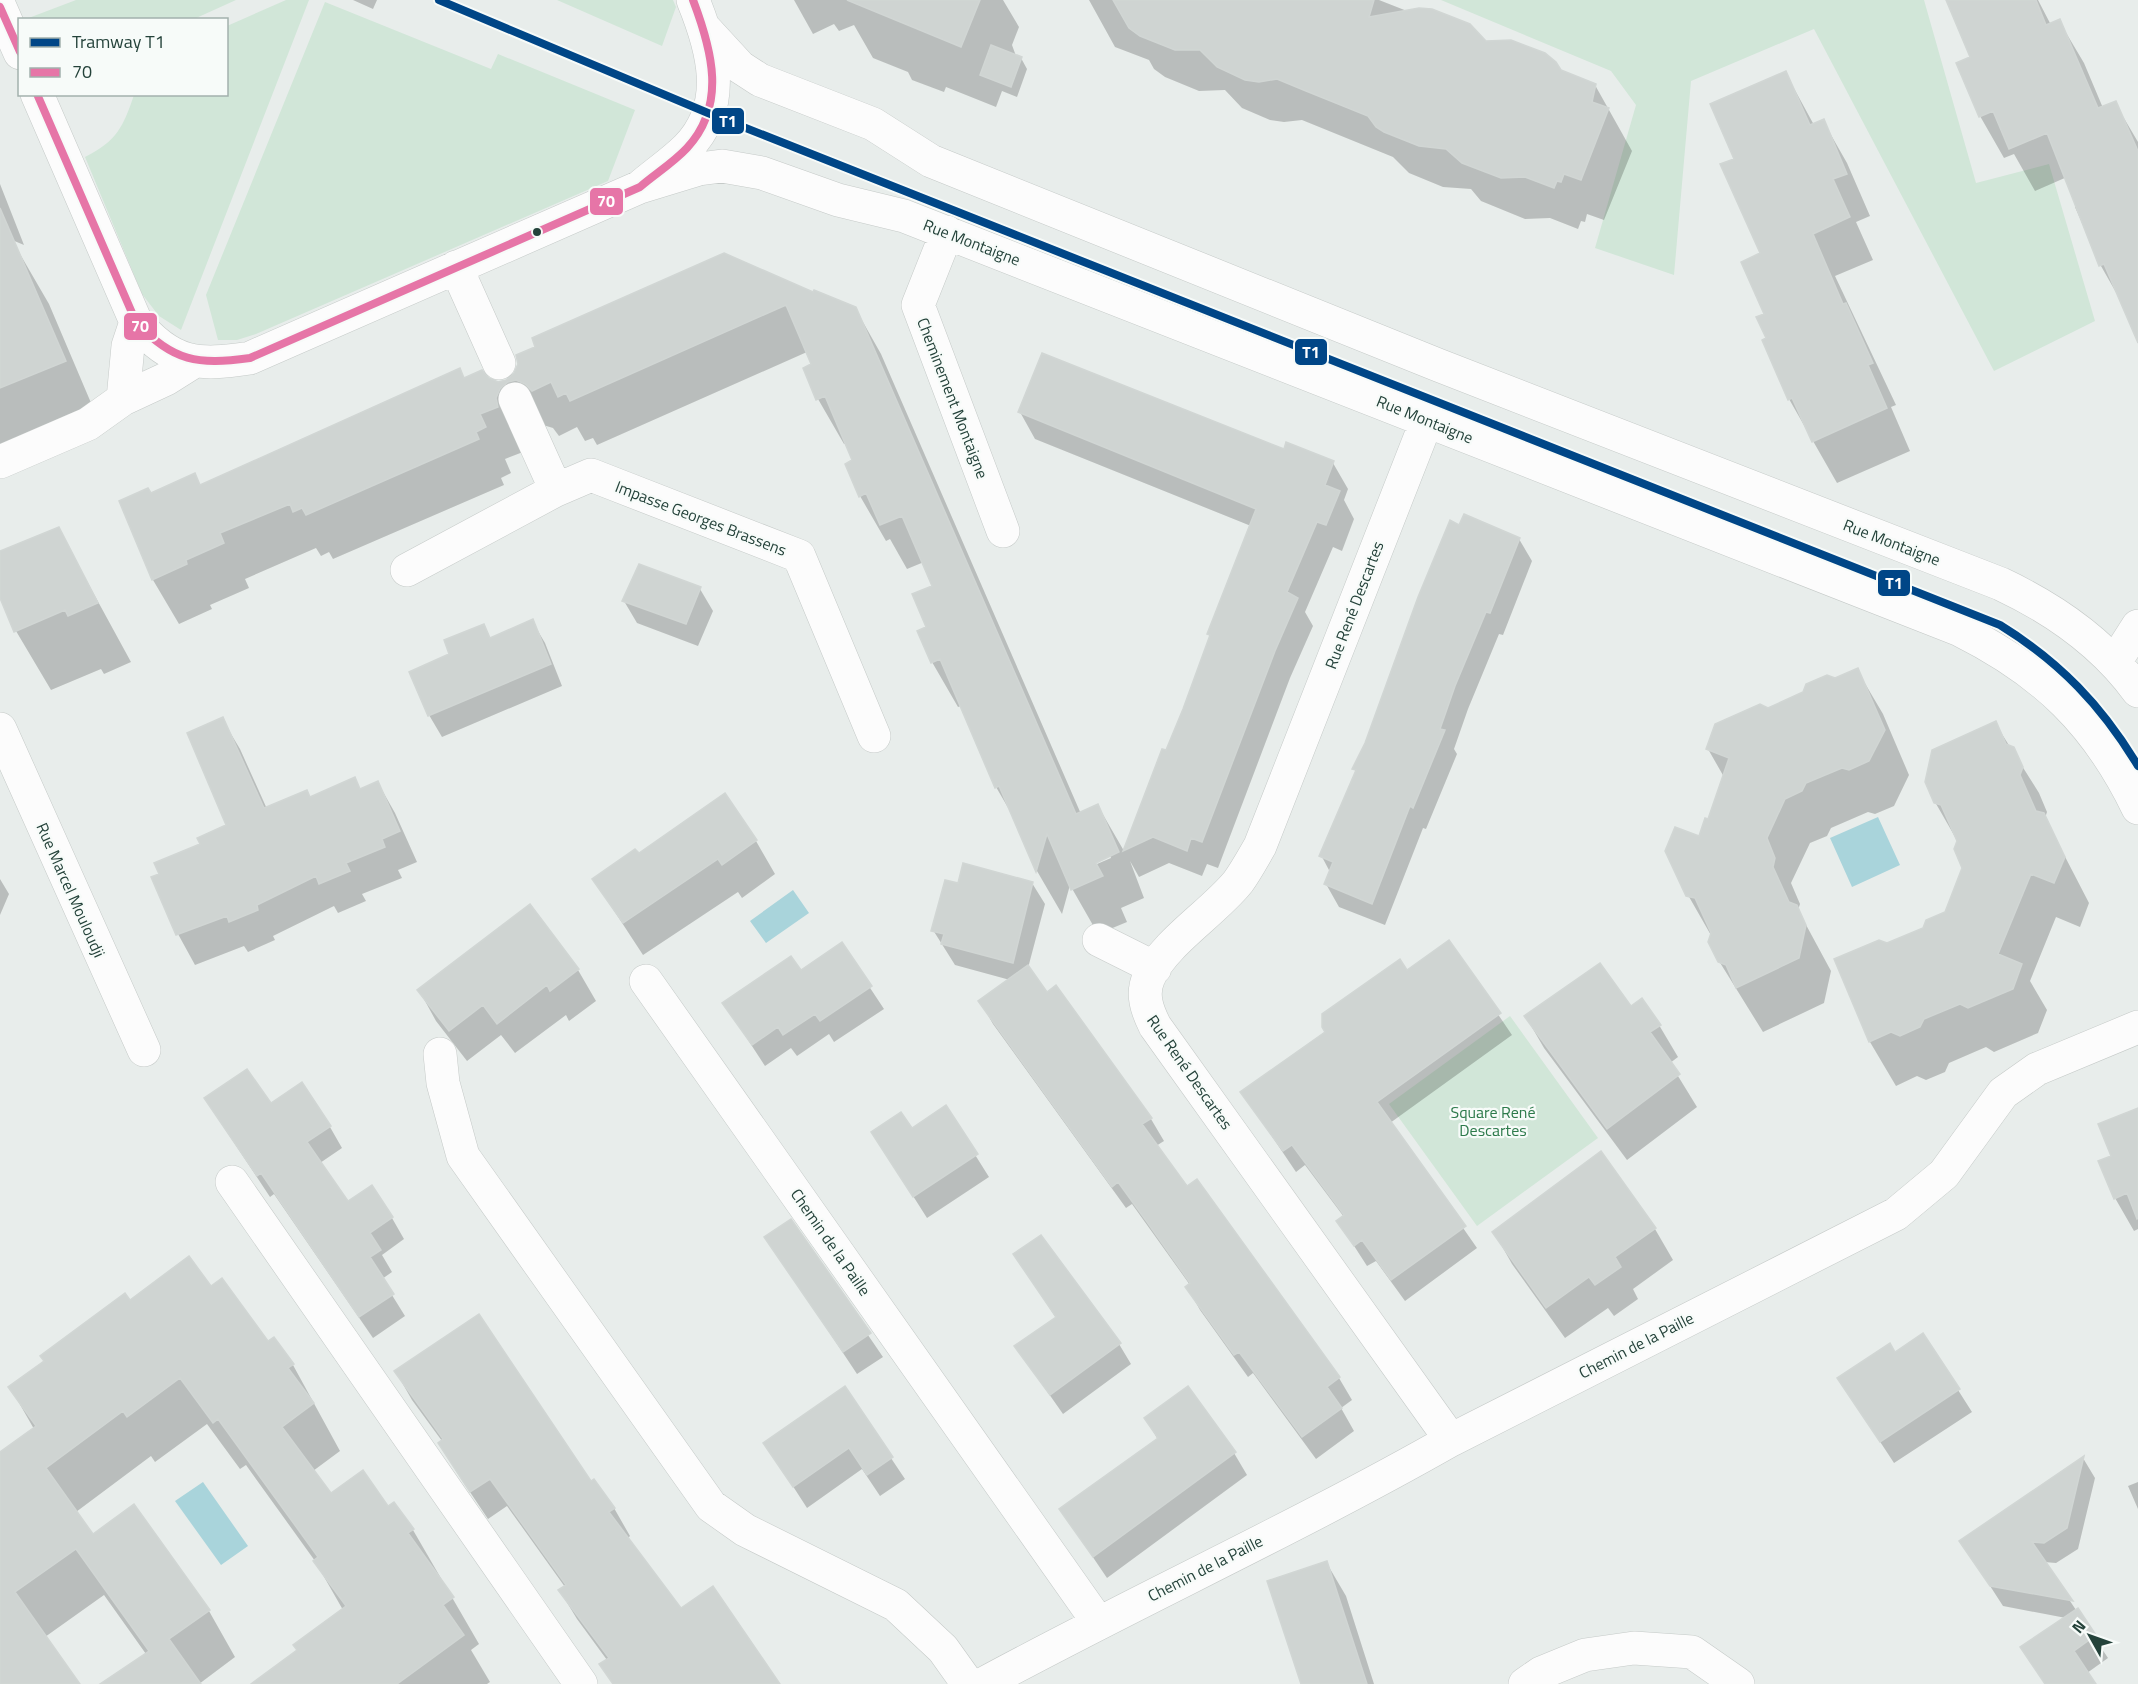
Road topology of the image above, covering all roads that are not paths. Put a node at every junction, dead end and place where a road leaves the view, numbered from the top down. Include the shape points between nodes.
1 (0, 7) edge
2 (699, 14) edge
3 (18, 48) edge
4 (39, 96) edge
5 (640, 187) junction
6 (947, 232) junction
7 (456, 267) junction
8 (136, 322) junction
9 (193, 363) junction
10 (499, 363) dead end
11 (123, 399) junction
12 (515, 399) dead end
13 (1427, 420) junction
14 (0, 462) edge
15 (556, 490) junction
16 (1003, 531) dead end
17 (407, 570) dead end
18 (2138, 626) edge
19 (2115, 662) junction
20 (2138, 691) edge
21 (0, 729) edge
22 (874, 736) dead end
23 (2138, 808) edge
24 (1099, 940) dead end
25 (1155, 968) junction
26 (646, 981) dead end
27 (2138, 1027) edge
28 (144, 1050) dead end
29 (440, 1053) dead end
30 (232, 1182) dead end
31 (1451, 1440) junction
32 (1098, 1622) junction
33 (581, 1684) edge
34 (968, 1684) edge
35 (983, 1684) edge
36 (1526, 1684) edge
37 (1738, 1684) edge

1 - 3 street
2 - 5 street via 715,75 708,113 688,147
2 - 19 street, Rue Montaigne via 740,67 760,80 873,124 931,161 1438,365 2001,584 2063,619
4 - 8 street
5 - 6 street, Rue Montaigne via 722,166 762,173
5 - 7 street
6 - 13 street, Rue Montaigne
6 - 16 street, Cheminement Montaigne via 918,305
7 - 9 street via 250,358
7 - 10 street
8 - 9 street via 156,342
8 - 11 street via 128,346
9 - 11 street
11 - 14 street via 88,424
12 - 15 street
13 - 23 street, Rue Montaigne via 1988,644 2034,676 2085,722 2107,750
13 - 25 street, Rue René Descartes via 1260,846 1238,882
15 - 17 street, Impasse Georges Brassens
15 - 22 street, Impasse Georges Brassens via 591,476 799,556
18 - 19 street
19 - 20 street, Rue Montaigne
21 - 28 street, Rue Marcel Mouloudji
24 - 25 street
25 - 31 street, Rue René Descartes via 1145,993 1146,1009 1155,1026
26 - 32 street, Chemin de la Paille
27 - 31 street, Chemin de la Paille via 2037,1069 2003,1093 1944,1174 1896,1214
29 - 34 street via 443,1083 463,1156 711,1506 745,1530 896,1605 943,1649
30 - 33 street
31 - 32 street, Chemin de la Paille via 1379,1481
32 - 35 street, Chemin de la Paille
36 - 37 street via 1585,1655 1634,1648 1692,1652

